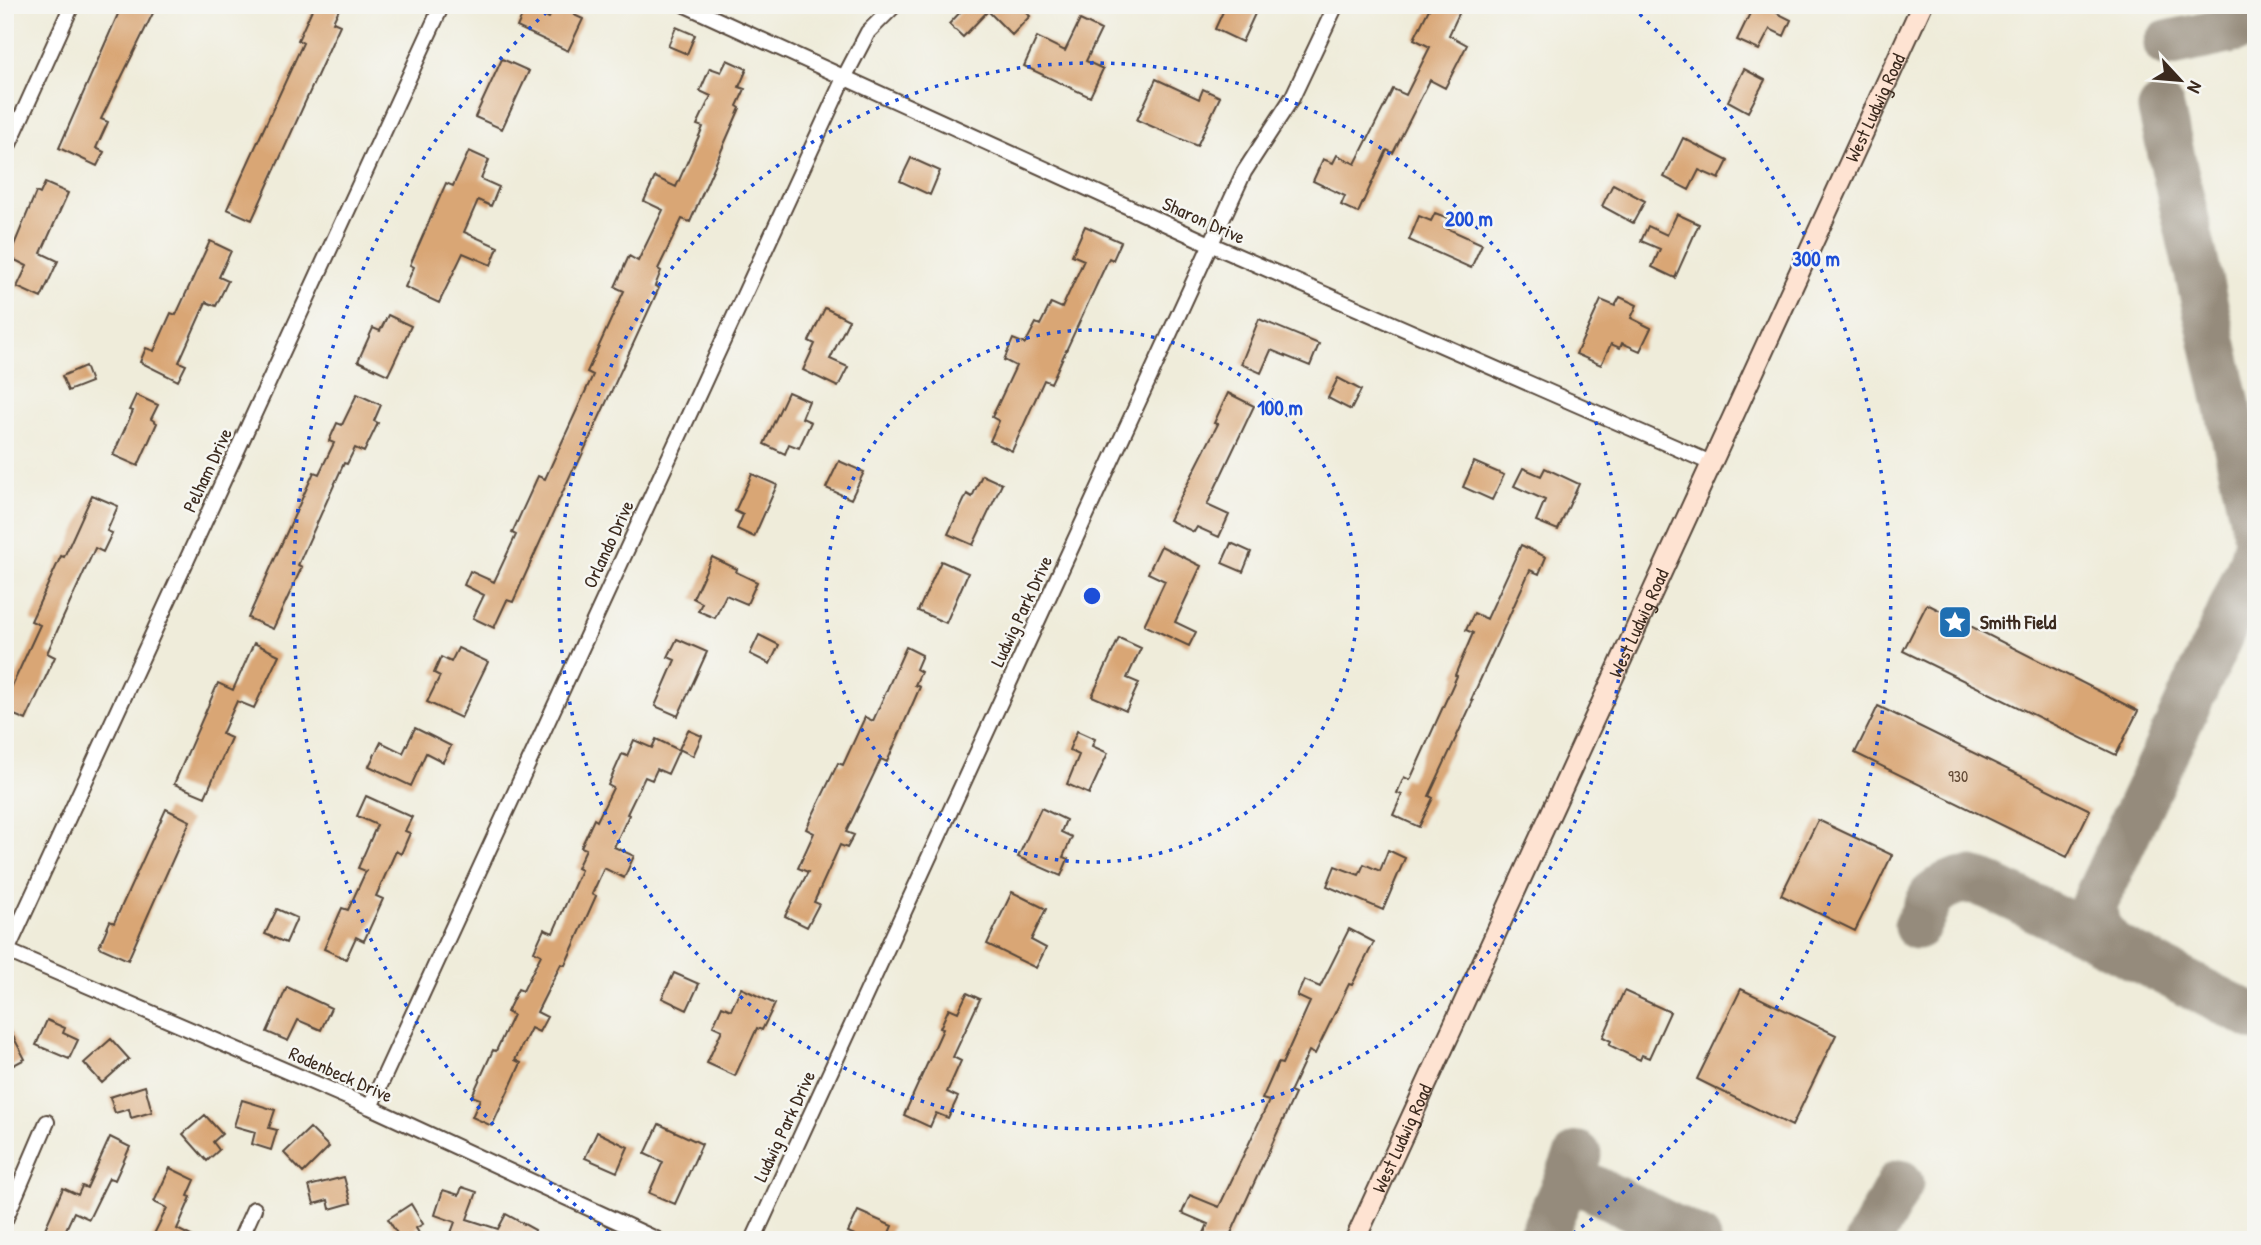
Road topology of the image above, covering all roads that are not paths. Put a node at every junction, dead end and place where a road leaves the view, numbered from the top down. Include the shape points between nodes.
1 (72, 5) edge
2 (442, 5) edge
3 (685, 5) edge
4 (895, 5) edge
5 (1336, 5) edge
6 (1922, 5) edge
7 (845, 76) junction
8 (5, 153) edge
9 (1210, 244) junction
10 (1710, 463) junction
11 (6, 951) edge
12 (370, 1107) junction
13 (47, 1122) dead end
14 (254, 1209) dead end
15 (5, 1220) edge
16 (240, 1240) edge
17 (658, 1240) edge
18 (753, 1240) edge
19 (1355, 1240) edge

1 - 8 street
2 - 11 street, Pelham Drive
3 - 7 street, Sharon Drive
4 - 7 street, Orlando Drive via 868,32
5 - 9 street, Ludwig Park Drive via 1292,99 1244,172
6 - 10 main road, West Ludwig Road
7 - 9 street, Sharon Drive
7 - 12 street, Orlando Drive
9 - 10 street, Sharon Drive
9 - 18 street, Ludwig Park Drive
10 - 19 main road, West Ludwig Road
11 - 12 street, Rodenbeck Drive
12 - 17 street, Rodenbeck Drive
13 - 15 street
14 - 16 street

